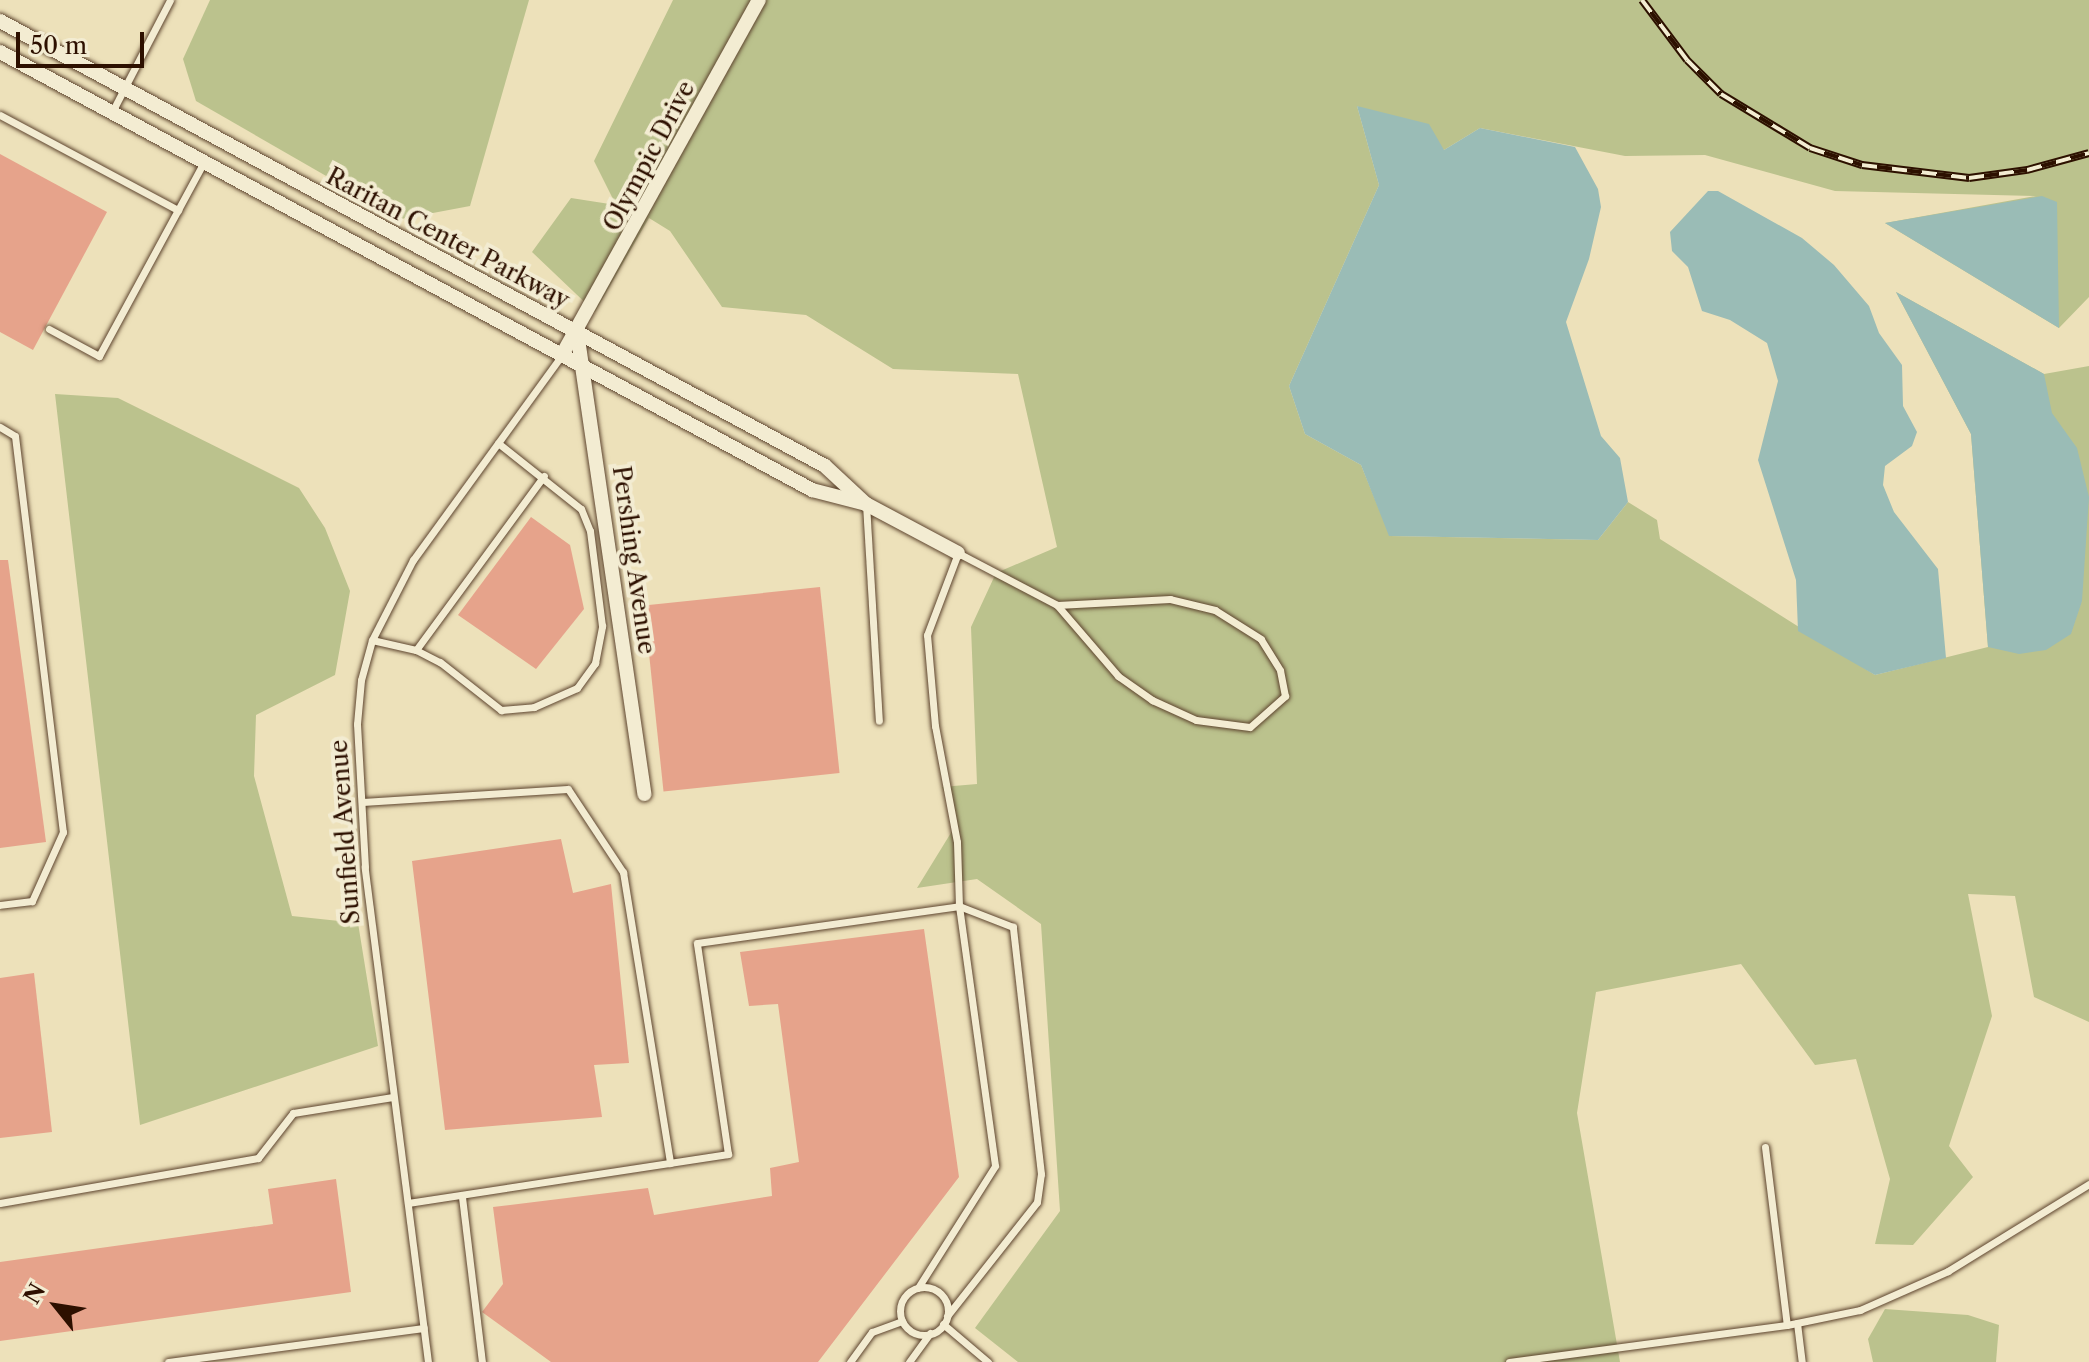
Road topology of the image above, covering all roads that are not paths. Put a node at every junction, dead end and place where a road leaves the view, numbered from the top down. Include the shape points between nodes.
1 (170, 0) edge
2 (759, 0) edge
3 (0, 21) edge
4 (0, 52) edge
5 (125, 88) junction
6 (112, 112) junction
7 (0, 115) edge
8 (204, 162) junction
9 (178, 210) junction
10 (49, 329) dead end
11 (577, 332) junction
12 (562, 355) junction
13 (586, 368) junction
14 (0, 427) edge
15 (498, 443) junction
16 (544, 476) junction
17 (866, 504) junction
18 (958, 553) junction
19 (1057, 605) junction
20 (372, 640) junction
21 (416, 650) junction
22 (879, 721) dead end
23 (644, 794) dead end
24 (362, 802) junction
25 (0, 905) edge
26 (959, 906) junction
27 (393, 1097) junction
28 (1765, 1147) dead end
29 (670, 1163) junction
30 (2089, 1184) edge
31 (462, 1197) junction
32 (0, 1203) edge
33 (408, 1203) junction
34 (918, 1288) junction
35 (945, 1320) junction
36 (902, 1321) junction
37 (1797, 1323) junction
38 (1787, 1325) junction
39 (424, 1328) junction
40 (930, 1333) junction
41 (168, 1362) edge
42 (428, 1362) edge
43 (482, 1362) edge
44 (850, 1362) edge
45 (909, 1362) edge
46 (988, 1362) edge
47 (1509, 1362) edge
48 (1802, 1362) edge

1 - 5 lane
2 - 11 street, Olympic Drive
3 - 5 street, Raritan Center Parkway
4 - 6 street, Raritan Center Parkway
5 - 6 lane
5 - 11 street, Raritan Center Parkway
6 - 8 street, Raritan Center Parkway
7 - 9 lane
8 - 9 lane
8 - 12 street, Raritan Center Parkway
9 - 10 lane via 99,356
11 - 12 street, Olympic Drive
11 - 13 street, Pershing Avenue
11 - 17 street, Raritan Center Parkway via 825,466
12 - 13 street, Raritan Center Parkway
12 - 15 lane, Sunfield Avenue
13 - 17 street, Raritan Center Parkway via 812,490
13 - 23 street, Pershing Avenue
14 - 25 lane via 15,436 63,832 32,901
15 - 16 lane
15 - 20 lane, Sunfield Avenue via 413,560
16 - 21 lane
16 - 21 lane via 581,509 590,531 602,626 595,663 577,688 534,707 501,710
17 - 18 street, Raritan Center Parkway
17 - 22 lane
18 - 19 lane
18 - 26 lane via 927,635 935,726 957,842
19 - 19 lane via 1118,676 1152,700 1196,720 1250,727 1285,696 1280,670 1261,639 1215,610 1170,599
20 - 21 lane
20 - 24 lane, Sunfield Avenue via 357,724
24 - 27 lane, Sunfield Avenue
24 - 29 lane via 568,789 623,872
26 - 29 lane via 697,943 728,1154
26 - 34 lane via 995,1166
26 - 35 lane via 1013,927 1041,1174 1037,1202
27 - 32 lane via 293,1113 258,1158
27 - 33 lane, Sunfield Avenue
28 - 38 lane
29 - 31 lane
30 - 37 lane via 1903,1293 1860,1310
31 - 33 lane
31 - 43 lane
33 - 39 lane, Sunfield Avenue
34 - 35 lane via 941,1294
34 - 36 lane via 903,1300
35 - 40 lane
35 - 46 lane
36 - 40 lane via 914,1332
36 - 44 lane via 872,1332
37 - 38 lane
37 - 48 lane
38 - 47 lane
39 - 41 lane
39 - 42 lane, Sunfield Avenue
40 - 45 lane

